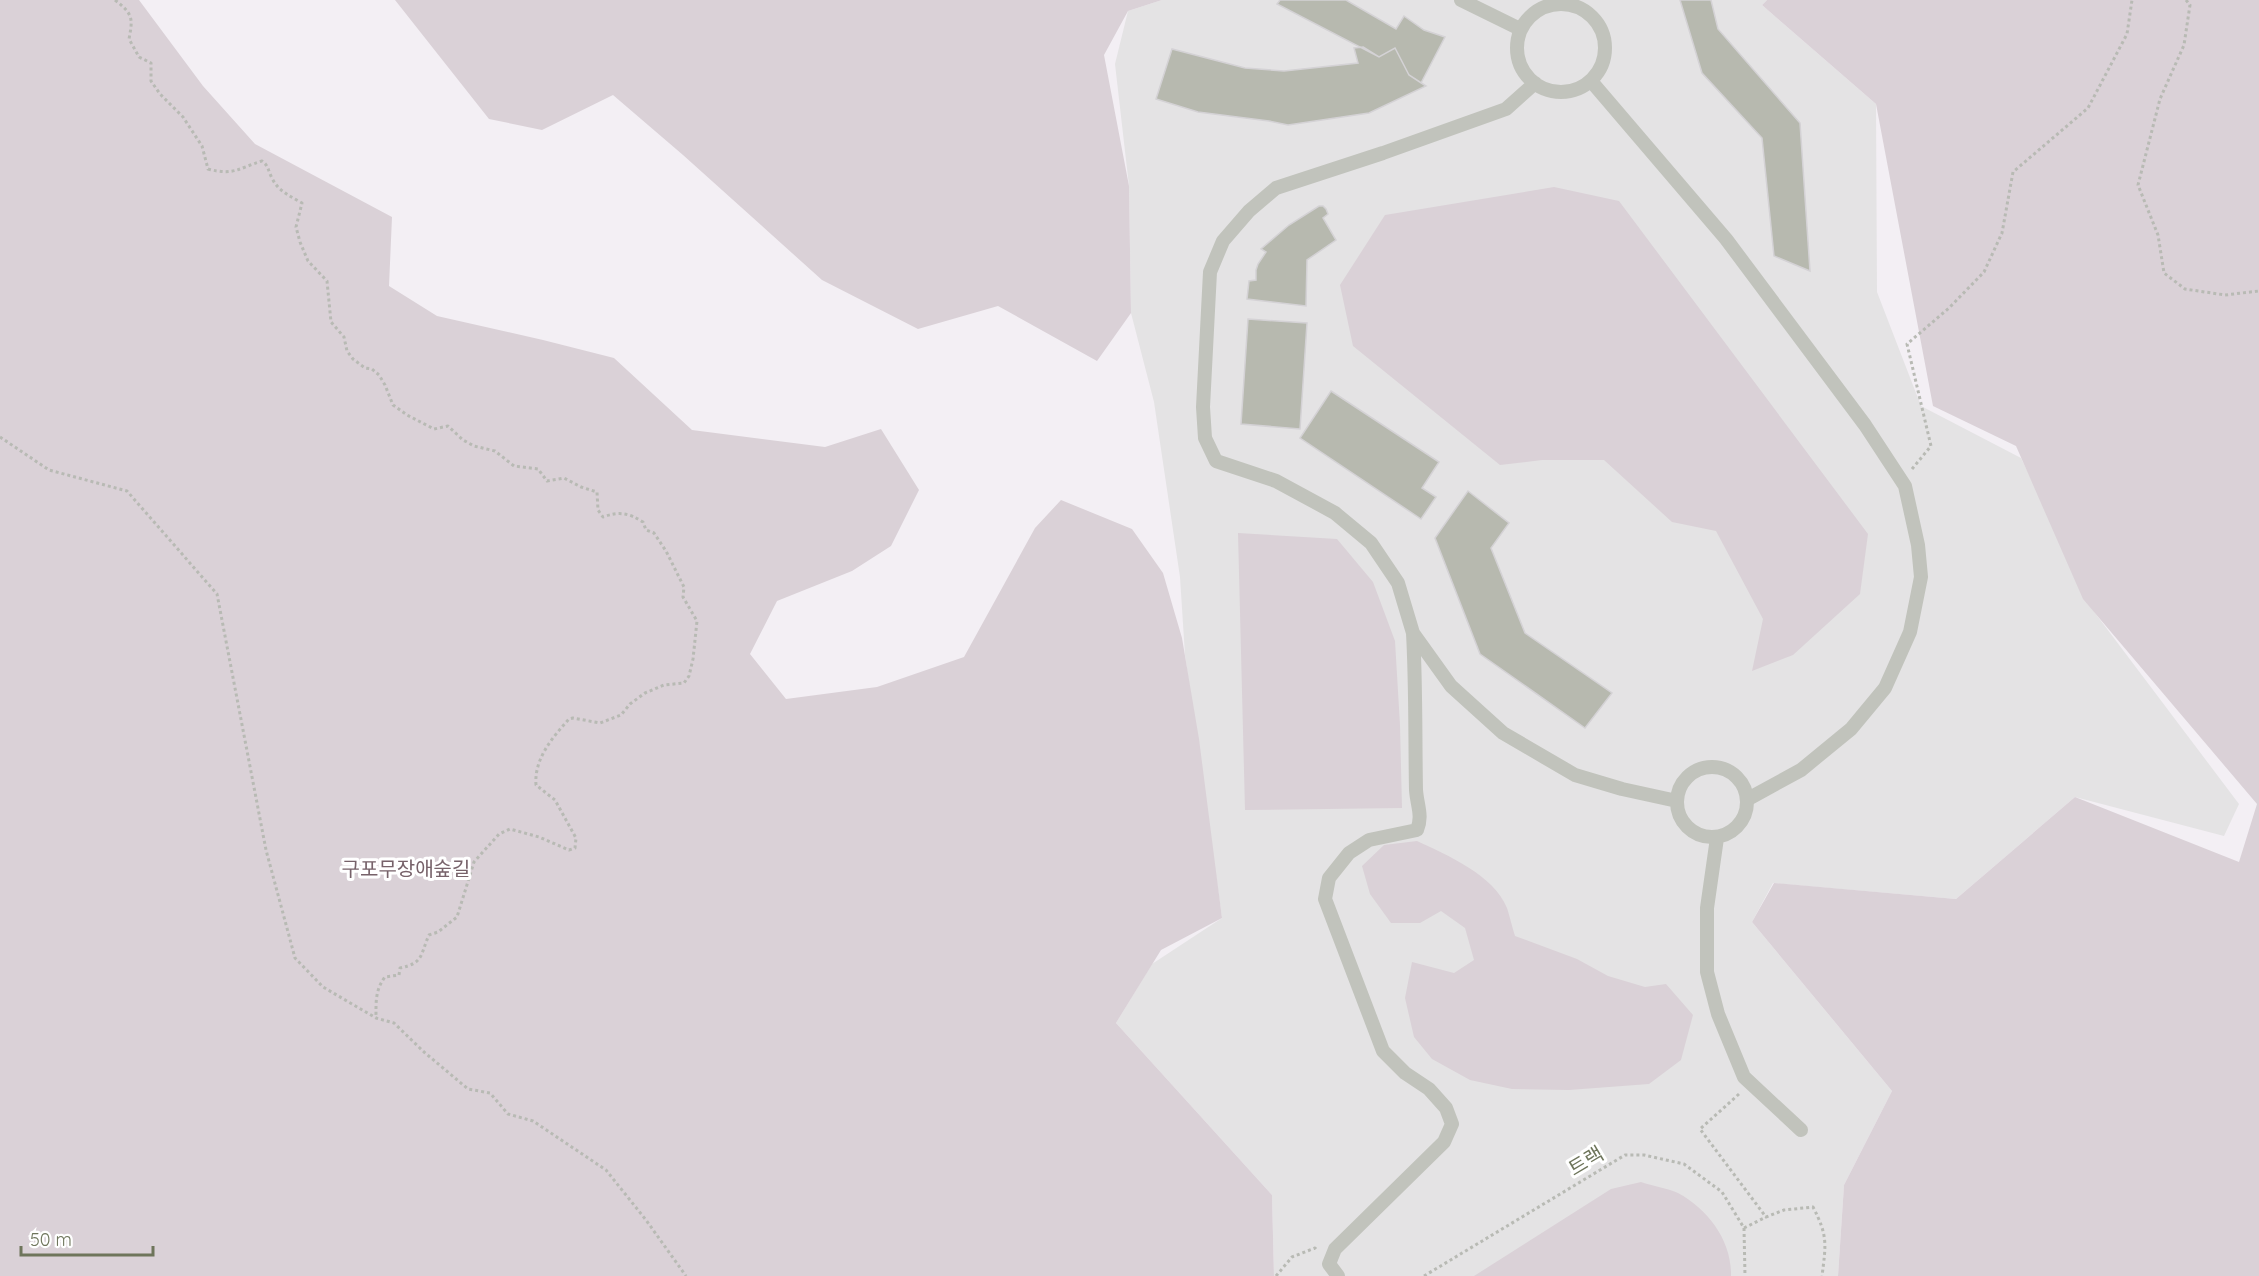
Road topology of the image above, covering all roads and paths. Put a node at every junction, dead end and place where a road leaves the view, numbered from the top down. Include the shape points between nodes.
1 (115, 0) edge
2 (1461, 0) edge
3 (2132, 0) edge
4 (2186, 0) edge
5 (1582, 4) edge
6 (1520, 28) junction
7 (1591, 81) junction
8 (1534, 83) junction
9 (2259, 291) edge
10 (0, 436) edge
11 (1902, 481) junction
12 (1413, 633) junction
13 (1748, 799) junction
14 (1677, 801) junction
15 (1717, 838) junction
16 (376, 1018) junction
17 (1751, 1083) junction
18 (1801, 1130) dead end
19 (1766, 1217) junction
20 (1744, 1228) junction
21 (1329, 1264) junction
22 (686, 1276) edge
23 (1276, 1276) edge
24 (1338, 1276) edge
25 (1424, 1276) edge
26 (1745, 1276) edge
27 (1822, 1276) edge

1 - 16 path via 128,10 132,21 129,39 139,57 151,63 151,81 202,146 208,169 236,172 262,161 280,190 302,203 296,227 308,261 327,281 331,322 353,359 379,375 393,405 434,429 448,426 463,440 495,451 514,466 538,469 547,481 564,478 597,492 598,510 603,517 630,514 644,522 646,530 654,533 666,551 684,587 683,597 697,621 693,659 684,683 664,684 645,693 621,715 600,723 569,719 540,757 536,785 555,800 576,838 575,848 568,850 510,829 499,834 474,862 457,916 429,935 422,958 414,965 400,968 399,975 385,977 379,984
2 - 6 street
3 - 11 path via 2127,34 2088,108 2013,172 2002,233 1984,272 1907,344 1931,446
4 - 9 path via 2190,5 2184,45 2160,99 2138,185 2158,236 2164,273 2186,289 2225,295
5 - 6 street via 1546,6
5 - 7 street via 1603,33 1606,50 1602,67
6 - 8 street via 1518,63
7 - 8 street via 1576,90 1559,93
7 - 11 street via 1726,239 1865,425
8 - 12 street via 1506,109 1276,188 1223,241 1210,272 1203,407 1205,438 1216,461 1276,481 1335,513 1371,543 1398,583
10 - 16 path via 49,470 127,491 217,594 266,850 295,958 323,987
11 - 13 street via 1918,545 1921,577 1910,632 1885,688 1851,729 1801,770
12 - 14 street via 1451,686 1503,733 1575,775
12 - 21 street via 1416,793 1421,820 1417,830 1369,840 1349,853 1329,878 1325,898 1383,1051 1429,1089 1446,1108 1452,1124 1444,1142 1335,1249
13 - 14 street via 1734,775 1722,768 1708,767 1684,780
13 - 15 street via 1740,825
14 - 15 street via 1681,820 1690,830
15 - 17 street via 1707,908 1707,972 1719,1014 1744,1077
16 - 22 path via 394,1023 468,1089 490,1093 508,1114 533,1121 606,1170
17 - 18 street
17 - 19 path via 1700,1129
19 - 20 path
19 - 27 path via 1784,1210 1813,1207 1826,1242
20 - 25 path, 트랙 via 1722,1192 1684,1164 1624,1155
20 - 26 path
21 - 23 path via 1315,1248 1292,1257
21 - 24 street

